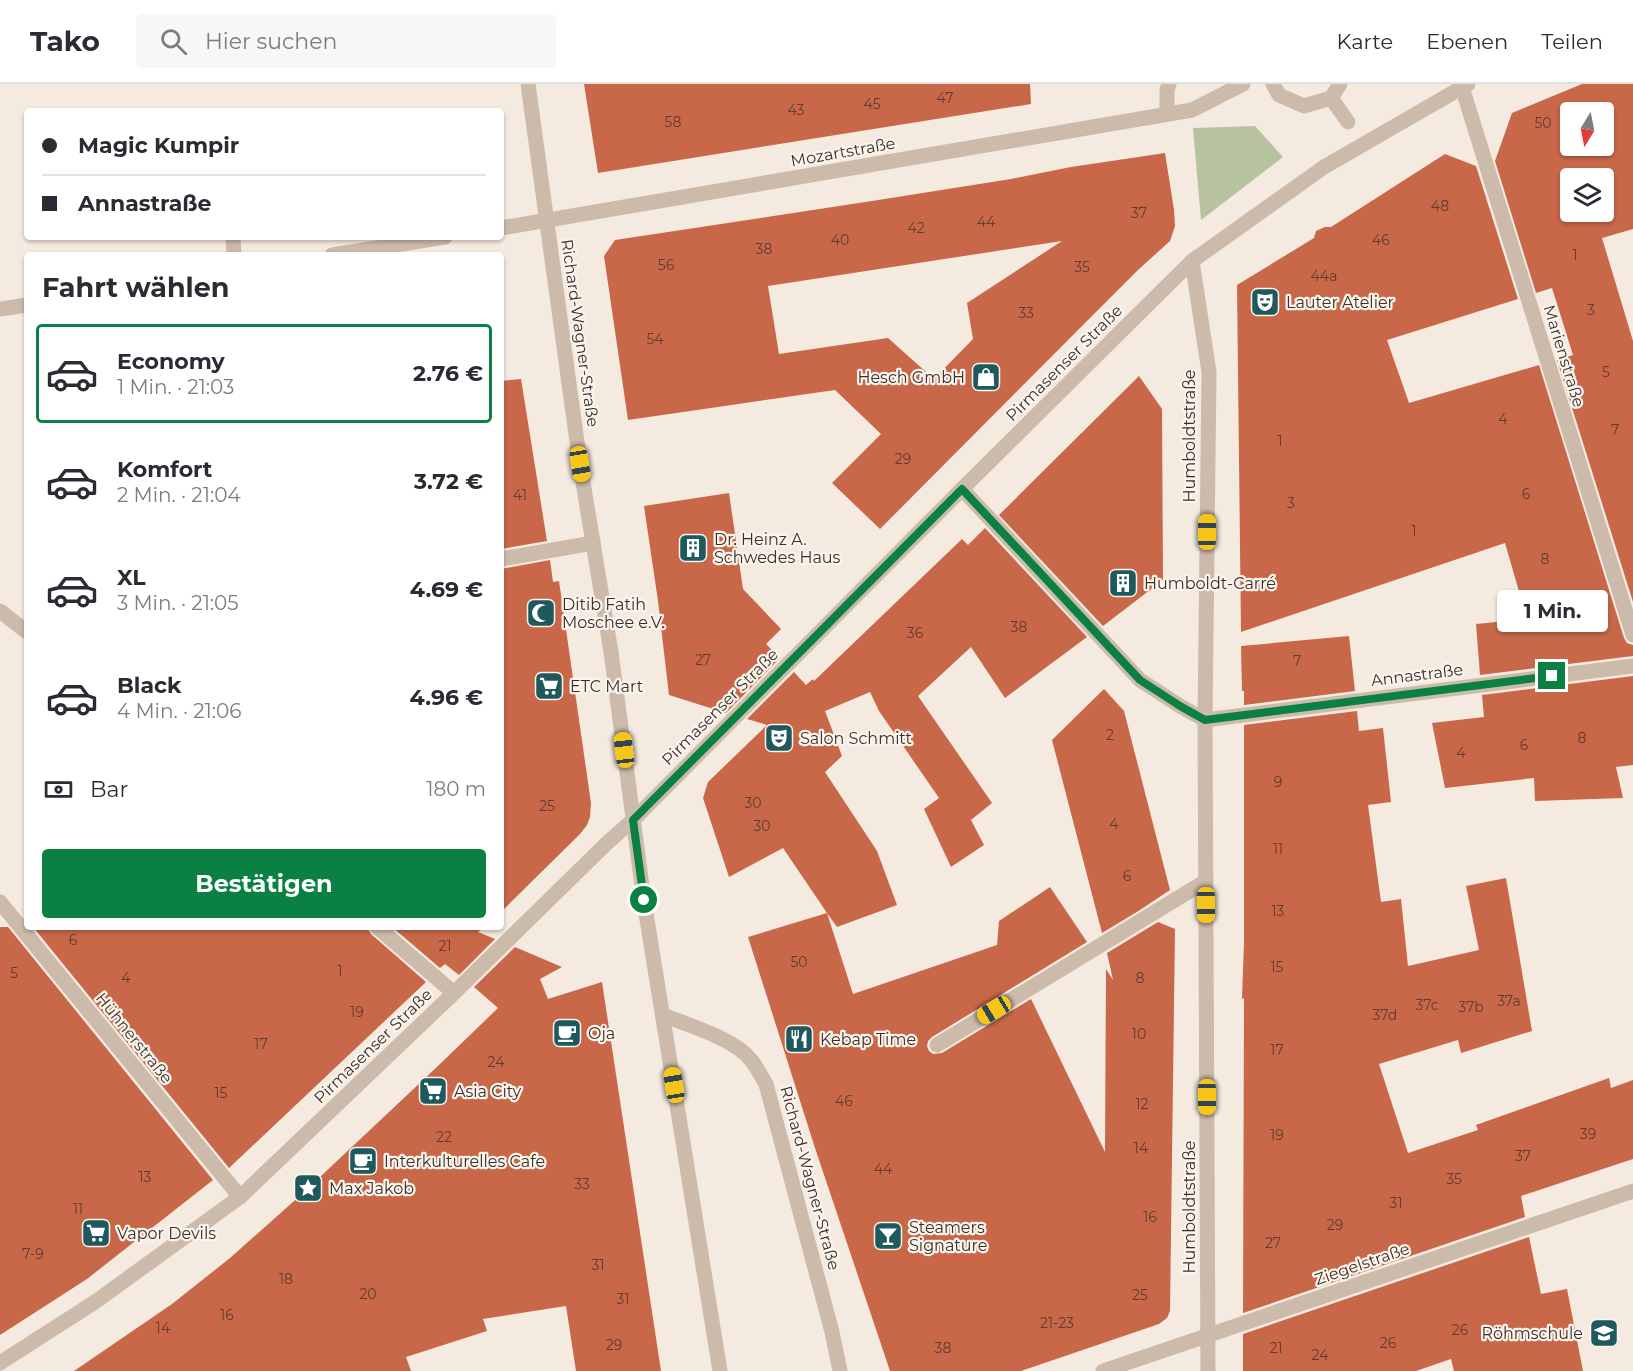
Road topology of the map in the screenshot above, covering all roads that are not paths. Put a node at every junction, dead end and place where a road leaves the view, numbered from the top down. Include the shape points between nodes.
1 (528, 84) edge
2 (1169, 84) edge
3 (1243, 84) edge
4 (1274, 84) edge
5 (1340, 84) edge
6 (1464, 85) edge
7 (1331, 98) junction
8 (1167, 114) junction
9 (1348, 122) dead end
10 (546, 220) junction
11 (504, 227) edge
12 (426, 240) edge
13 (351, 252) edge
14 (1192, 261) junction
15 (24, 305) edge
16 (0, 309) edge
17 (962, 489) junction
18 (593, 543) junction
19 (504, 558) edge
20 (0, 611) edge
21 (24, 630) edge
22 (1633, 635) edge
23 (1633, 666) edge
24 (1205, 720) junction
25 (633, 820) junction
26 (1206, 881) junction
27 (0, 902) edge
28 (380, 930) edge
29 (454, 993) junction
30 (663, 1014) junction
31 (937, 1045) dead end
32 (1633, 1191) edge
33 (240, 1197) junction
34 (1207, 1337) junction
35 (0, 1363) edge
36 (720, 1371) edge
37 (840, 1371) edge
38 (1103, 1371) edge
39 (1208, 1371) edge

1 - 10 street, Richard-Wagner-Straße
2 - 8 street
3 - 8 street, Mozartstraße via 1192,110
4 - 7 street via 1279,95 1304,106
5 - 7 street
6 - 14 street, Pirmasenser Straße via 1324,167
6 - 22 street, Marienstraße
7 - 9 street
8 - 10 street, Mozartstraße
10 - 11 street, Mozartstraße
10 - 18 street, Richard-Wagner-Straße
12 - 13 street
14 - 17 street, Pirmasenser Straße
14 - 24 street, Humboldtstraße via 1209,372
15 - 16 street
17 - 24 street via 1140,680
17 - 25 street, Pirmasenser Straße
18 - 19 street
18 - 25 street, Richard-Wagner-Straße
20 - 21 street
23 - 24 street, Annastraße
24 - 26 street, Humboldtstraße
25 - 29 street, Pirmasenser Straße
25 - 30 street, Richard-Wagner-Straße
26 - 31 street
26 - 34 street, Humboldtstraße
27 - 33 street, Hühnerstraße
28 - 29 street
29 - 33 street, Pirmasenser Straße
30 - 36 street, Richard-Wagner-Straße
30 - 37 street, Richard-Wagner-Straße via 736,1047 751,1059 766,1084
32 - 34 street, Ziegelstraße
33 - 35 street, Pirmasenser Straße via 95,1302
34 - 38 street, Ziegelstraße
34 - 39 street, Humboldtstraße

